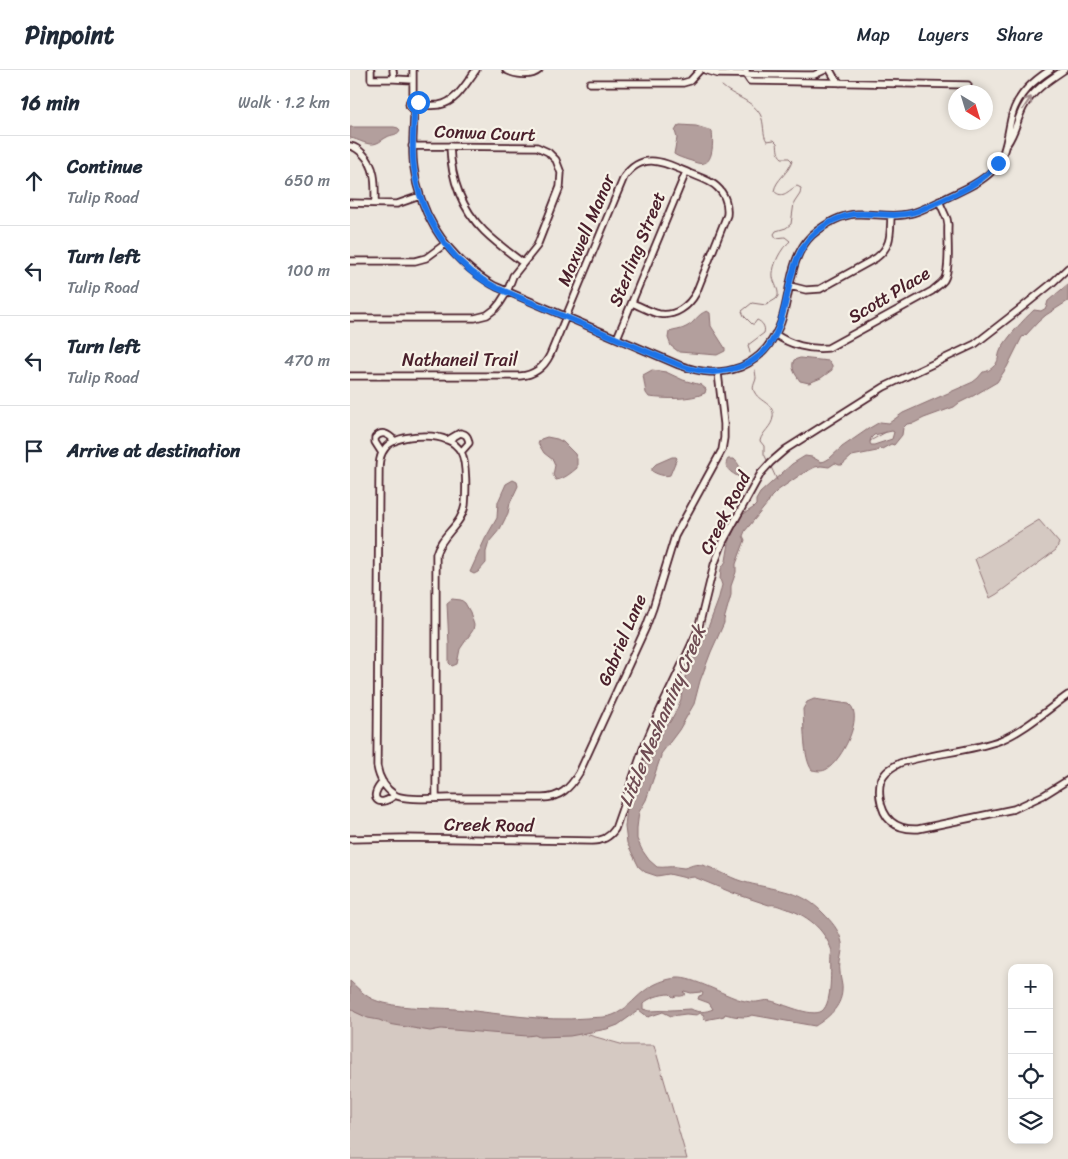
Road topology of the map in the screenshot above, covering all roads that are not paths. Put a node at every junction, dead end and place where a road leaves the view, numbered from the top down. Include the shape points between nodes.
1 (371, 70) edge
2 (394, 70) edge
3 (413, 70) edge
4 (476, 70) edge
5 (506, 70) edge
6 (540, 70) edge
7 (700, 70) edge
8 (705, 70) edge
9 (825, 70) edge
10 (830, 70) edge
11 (1050, 70) edge
12 (1064, 70) edge
13 (746, 72) edge
14 (804, 73) edge
15 (394, 79) junction
16 (413, 80) junction
17 (590, 83) dead end
18 (840, 83) junction
19 (968, 85) dead end
20 (416, 107) junction
21 (350, 146) edge
22 (412, 146) junction
23 (450, 146) junction
24 (1005, 146) junction
25 (686, 172) junction
26 (420, 196) junction
27 (939, 201) junction
28 (350, 203) edge
29 (375, 203) junction
30 (891, 216) junction
31 (446, 244) junction
32 (350, 261) edge
33 (523, 264) junction
34 (1068, 268) edge
35 (790, 286) junction
36 (507, 292) junction
37 (632, 303) junction
38 (566, 317) junction
39 (350, 318) edge
40 (775, 334) junction
41 (616, 338) junction
42 (718, 373) junction
43 (350, 376) edge
44 (395, 440) junction
45 (448, 440) junction
46 (461, 452) junction
47 (382, 453) junction
48 (1068, 695) edge
49 (1068, 780) edge
50 (383, 782) junction
51 (395, 795) junction
52 (436, 798) junction
53 (350, 839) edge

1 - 15 street via 371,79
2 - 15 street
3 - 16 street
4 - 20 street via 449,101
5 - 6 street via 530,74
7 - 17 street via 690,81 683,83
8 - 13 street via 716,74
9 - 14 street via 819,74
10 - 18 street
11 - 24 street via 1021,96 1012,115
24 -> 12 street via 1031,97
13 - 14 street
13 - 18 street via 750,81
15 - 16 street
16 - 20 street
18 - 19 street
20 - 22 street
21 - 29 street via 363,154 371,165
22 - 23 street, Conwa Court
22 - 26 street
23 - 33 street via 454,178 470,214 486,233
23 - 33 street, Conwa Court via 537,147 556,160 561,173 560,187 537,246
24 - 27 street via 998,163 986,177
25 - 37 street, Sterling Street
25 - 37 street, Maxwell Manor via 717,187 727,205 726,220 696,293 678,311 662,314
25 - 38 street, Maxwell Manor via 654,161 640,163 624,177
26 - 29 street via 397,204
26 - 31 street via 430,221
27 - 30 street via 909,214
27 - 40 street, Scott Place via 948,225 948,269 945,278 932,291 828,348 790,343
28 - 29 street
30 - 35 street via 854,214 823,227 800,252
30 - 35 street via 888,245 876,258 820,289
31 - 32 street via 422,260
31 - 36 street via 470,269
33 - 36 street, Conwa Court via 513,276
34 - 53 street, Creek Road via 981,340 870,396 786,449 761,473 718,554 698,630 654,722 615,829 607,838 600,841
35 - 40 street via 782,320
36 - 38 street
36 - 39 street, Conwa Court via 495,309 476,318
37 - 41 street, Sterling Street
38 - 41 street
38 - 43 street, Nathaneil Trail via 545,365 524,376
40 - 42 street via 768,347 753,361
41 - 42 street via 692,370
42 - 52 street, Gabriel Lane via 724,424 722,450 675,536 654,608 572,784 550,798
44 - 45 street, Gabriel Lane via 412,436
44 - 47 street
44 - 47 street, Gabriel Lane via 388,434 378,435 375,442
45 - 46 street
45 - 46 street, Gabriel Lane via 464,434 469,442
46 - 52 street, Gabriel Lane via 465,470 465,504 436,554
47 - 50 street, Gabriel Lane via 379,473 377,766
48 - 49 street via 1002,739 900,762 884,774 879,791 886,817 902,828 918,829 1014,809
50 - 51 street, Gabriel Lane
50 - 51 street, Gabriel Lane via 375,791 377,799 386,802
51 - 52 street, Gabriel Lane

